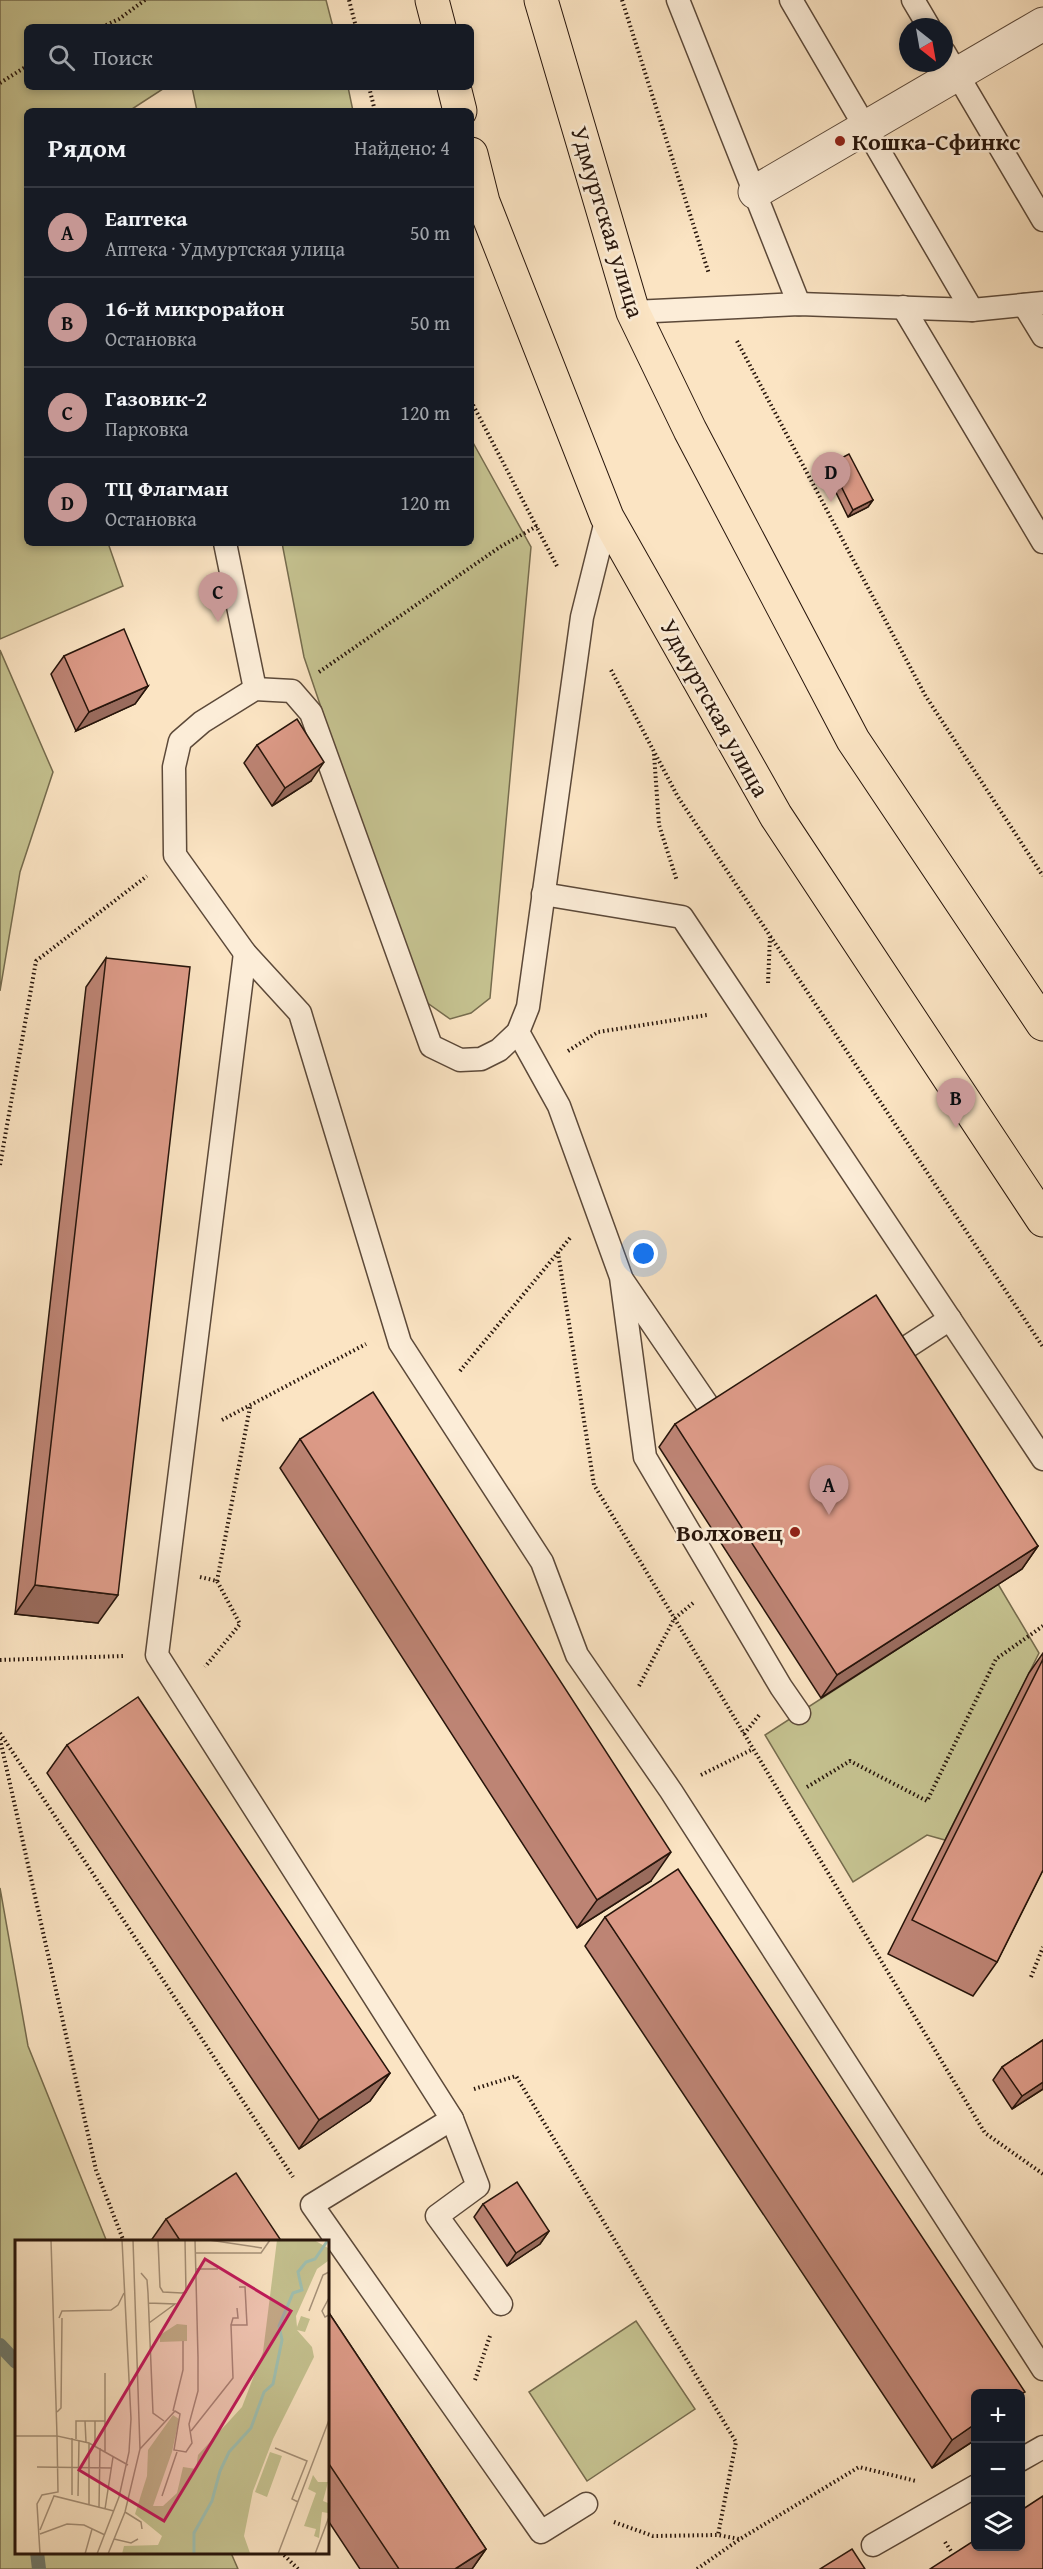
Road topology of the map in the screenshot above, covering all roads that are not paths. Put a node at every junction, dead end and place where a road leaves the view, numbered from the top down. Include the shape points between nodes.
1 (432, 0) edge
2 (540, 0) edge
3 (678, 0) edge
4 (791, 0) edge
5 (913, 0) edge
6 (924, 18) edge
7 (438, 24) edge
8 (1043, 24) edge
9 (953, 62) edge
10 (953, 66) edge
11 (939, 72) edge
12 (455, 90) edge
13 (459, 108) edge
14 (865, 128) junction
15 (474, 166) edge
16 (756, 192) junction
17 (1043, 220) edge
18 (799, 304) junction
19 (1034, 304) edge
20 (903, 307) junction
21 (972, 310) junction
22 (633, 312) junction
23 (1043, 336) edge
24 (607, 517) junction
25 (1043, 542) edge
26 (226, 546) edge
27 (255, 689) junction
28 (543, 894) junction
29 (245, 953) junction
30 (1043, 1024) edge
31 (518, 1032) junction
32 (1043, 1220) edge
33 (621, 1277) junction
34 (950, 1319) junction
35 (887, 1360) edge
36 (713, 1413) edge
37 (1043, 1459) edge
38 (799, 1713) dead end
39 (452, 2119) junction
40 (501, 2304) road end
41 (1043, 2369) edge
42 (1043, 2446) edge
43 (1025, 2457) edge
44 (971, 2488) edge
45 (586, 2504) road end
46 (873, 2545) dead end

1 - 7 main road
2 - 22 main road, Удмуртская улица
3 - 16 lane
4 - 14 lane
5 - 6 lane
8 - 9 street
10 - 17 lane
11 - 14 street
12 - 13 main road
14 - 16 street
14 - 21 lane
15 - 24 main road, Удмуртская улица via 483,202
16 - 18 lane
18 - 20 lane
18 - 22 lane
19 - 21 lane
19 - 23 lane
20 - 21 lane
20 - 25 lane
22 - 30 main road, Удмуртская улица via 690,430 853,740
24 - 28 lane via 582,617
24 - 32 main road, Удмуртская улица via 776,816
26 - 27 lane
27 - 29 lane via 202,722 180,741 174,767 176,855
27 - 31 lane via 292,691 311,713 431,1046 460,1060 481,1059 499,1050
28 - 31 lane via 528,1007
28 - 34 lane via 682,917
29 - 39 lane via 157,1655
29 - 41 lane via 300,1013 400,1344 542,1562 577,1655 671,1791
31 - 33 lane via 559,1106
33 - 36 lane
33 - 38 lane via 645,1457
34 - 35 lane
34 - 37 lane
39 - 40 lane via 478,2186 437,2216
39 - 45 lane via 312,2205 541,2532
42 - 43 lane
44 - 46 lane

